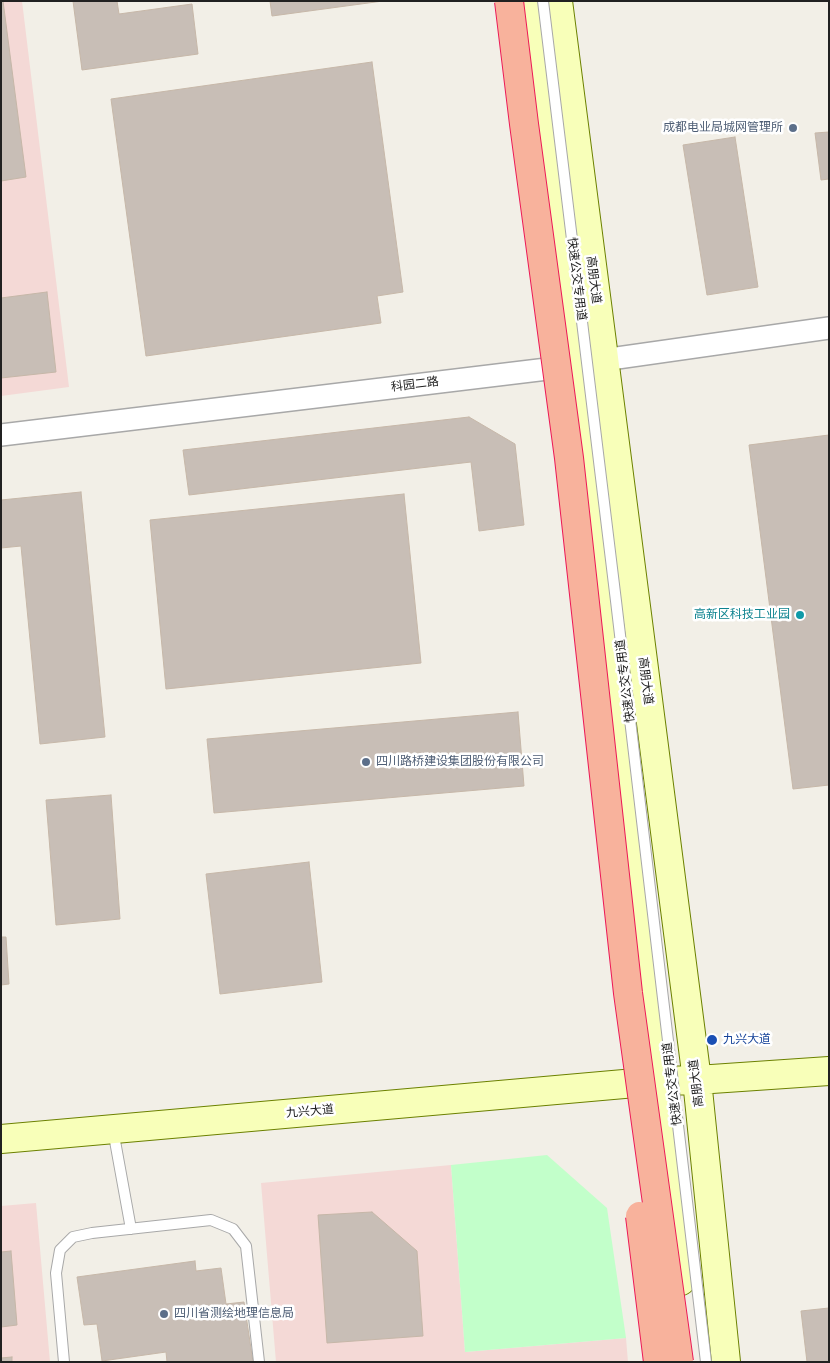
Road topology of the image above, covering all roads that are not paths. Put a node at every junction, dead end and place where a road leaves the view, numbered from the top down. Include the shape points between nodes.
1 (509, 1) edge
2 (527, 1) edge
3 (543, 1) edge
4 (558, 1) edge
5 (829, 328) edge
6 (603, 360) junction
7 (572, 366) junction
8 (1, 435) edge
9 (628, 993) junction
10 (829, 1071) edge
11 (697, 1080) junction
12 (658, 1081) junction
13 (113, 1129) junction
14 (1, 1139) edge
15 (131, 1229) junction
16 (64, 1362) edge
17 (259, 1362) edge
18 (658, 1362) edge
19 (679, 1362) edge
20 (690, 1362) edge
21 (706, 1362) edge
22 (726, 1362) edge

1 - 9 highway, bridge via 569,458
2 - 7 main road
3 - 21 lane, 快速公交专用道, bridge
4 - 6 main road, 高朋大道
5 - 6 street, 科园二路
6 - 7 street, 科园二路
6 - 11 main road, 高朋大道
7 - 8 street, 科园二路
7 - 12 main road
9 - 18 highway, bridge via 627,1116
9 - 19 highway, bridge
10 - 11 main road, 九兴大道
11 - 12 main road, 九兴大道
11 - 22 main road, 高朋大道
12 - 13 main road, 九兴大道
12 - 20 main road
13 - 14 main road, 九兴大道
13 - 15 lane
15 - 16 lane via 74,1238 60,1250 56,1273
15 - 17 lane via 210,1220 233,1229 246,1246

